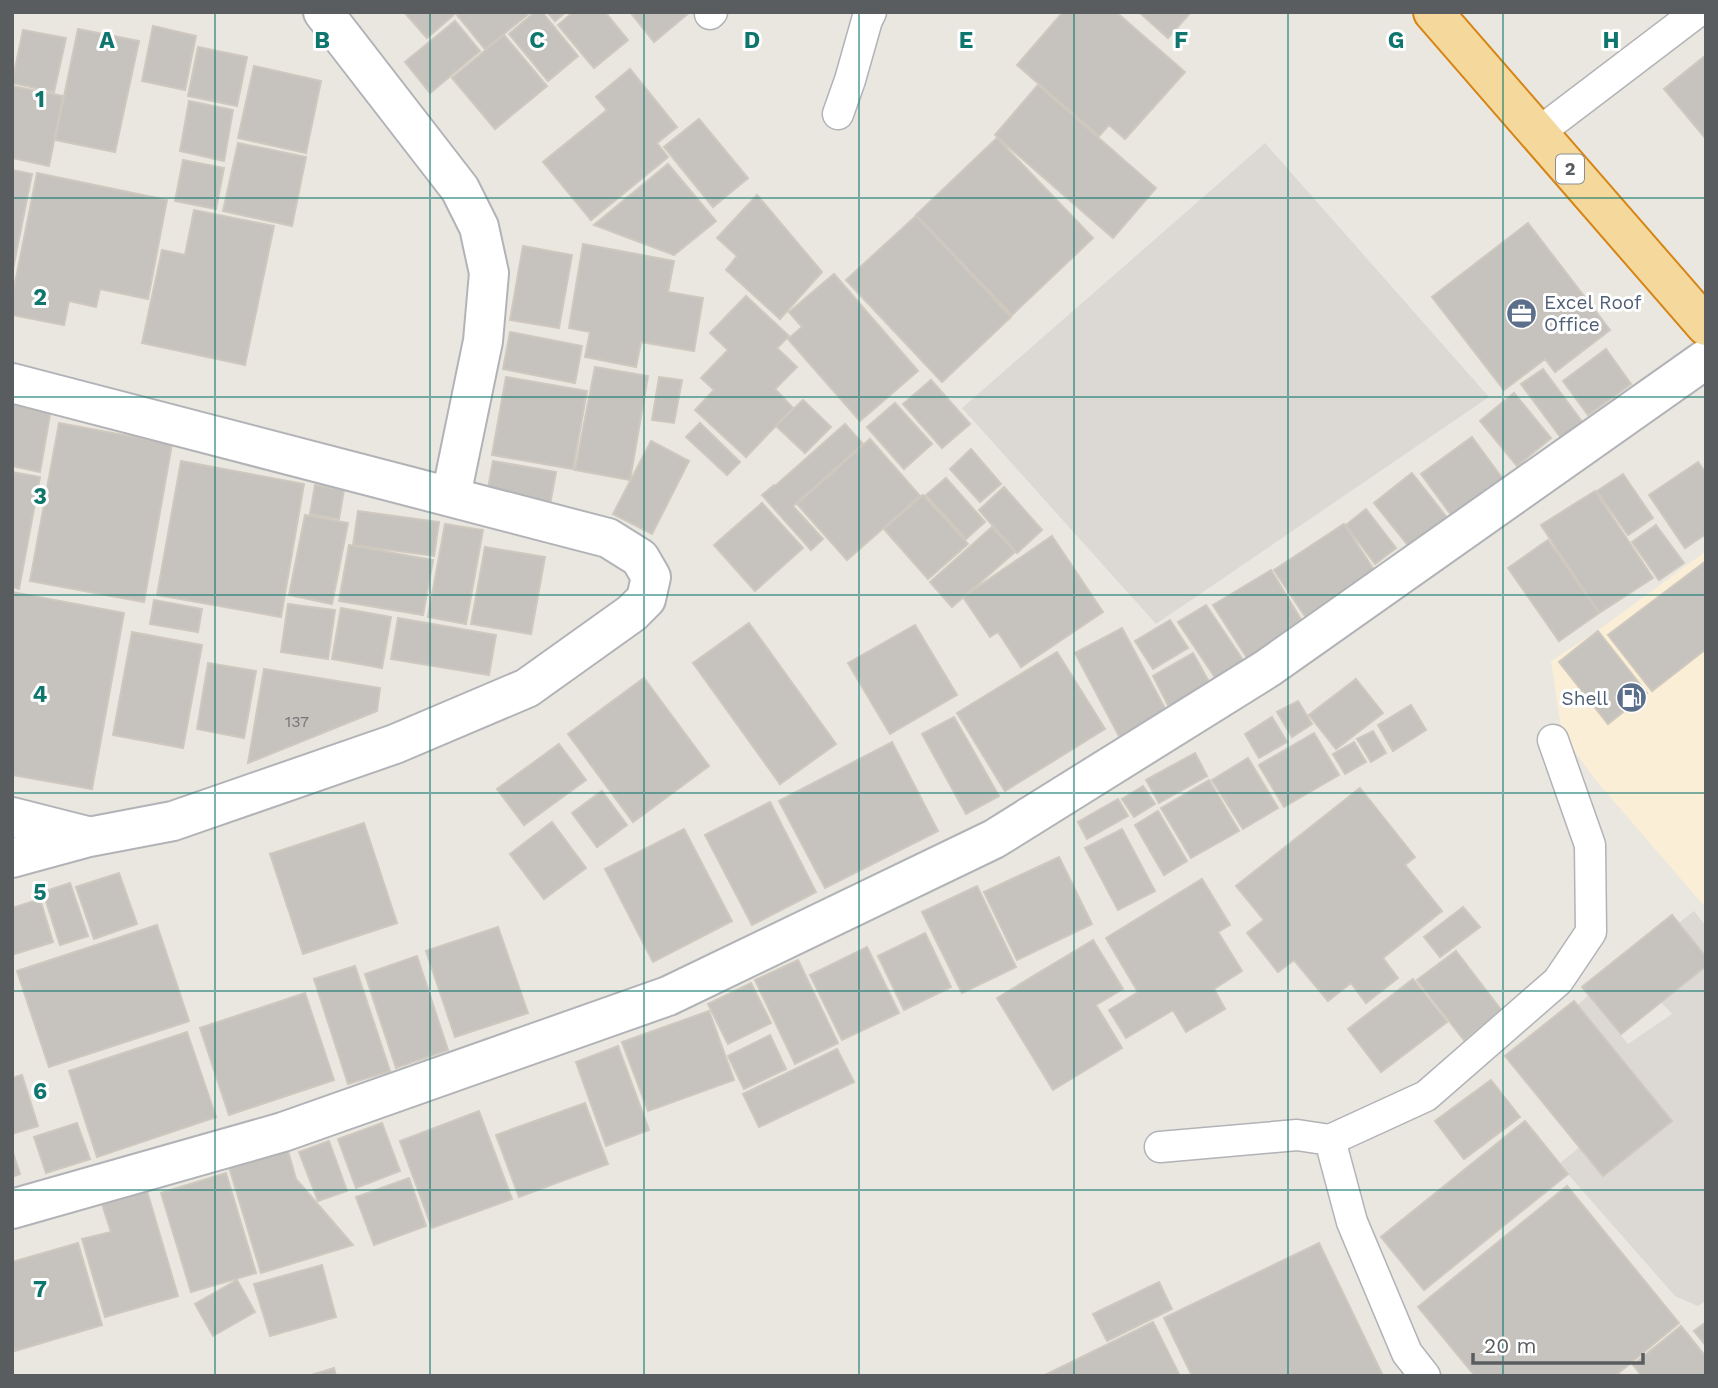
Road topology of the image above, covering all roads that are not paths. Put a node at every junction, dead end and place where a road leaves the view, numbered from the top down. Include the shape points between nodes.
1 (871, 12) edge
2 (1433, 12) edge
3 (1697, 12) edge
4 (319, 14) edge
5 (838, 114) dead end
6 (1538, 133) junction
7 (1706, 326) edge
8 (1706, 359) edge
9 (12, 383) edge
10 (451, 496) junction
11 (1553, 740) dead end
12 (12, 817) edge
13 (89, 836) junction
14 (12, 858) edge
15 (1330, 1140) junction
16 (1160, 1147) dead end
17 (12, 1209) edge
18 (1425, 1376) edge

1 - 5 lane
2 - 6 highway, 2
3 - 6 lane
4 - 10 street via 460,189 478,227 489,273 483,341
6 - 7 highway, 2
8 - 17 street via 1268,668 994,839 668,996 283,1132
9 - 10 street
10 - 13 street via 608,538 639,558 651,577 646,599 527,688 395,744 173,821
11 - 15 lane via 1590,845 1591,932 1558,981 1426,1096
12 - 13 street
13 - 14 street
15 - 16 lane via 1297,1135
15 - 18 lane via 1352,1222 1407,1353

